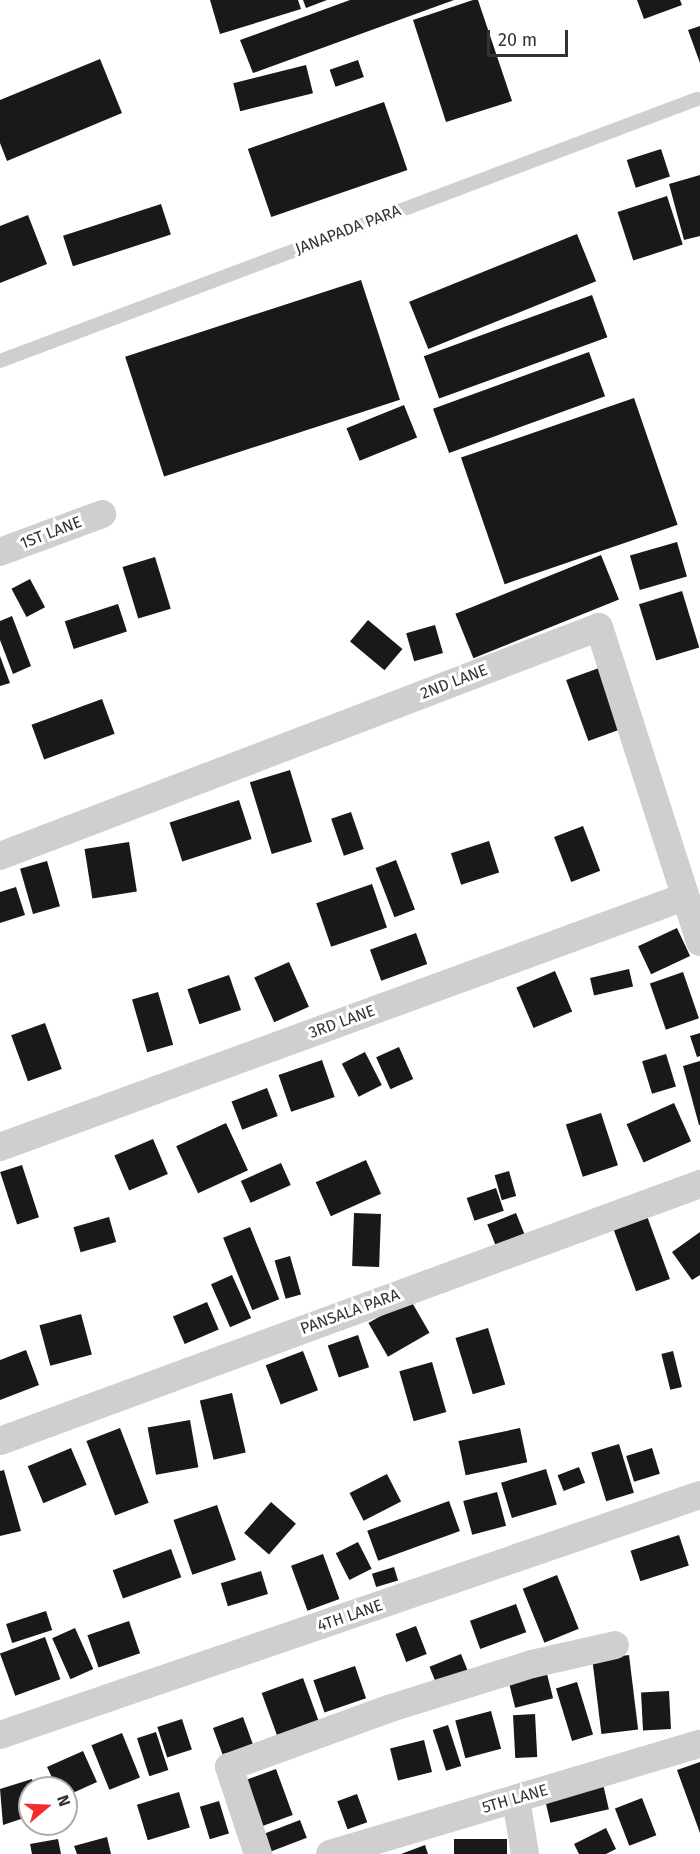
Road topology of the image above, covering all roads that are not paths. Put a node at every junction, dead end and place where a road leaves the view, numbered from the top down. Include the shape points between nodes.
1 (697, 99) dead end
2 (0, 361) edge
3 (102, 514) dead end
4 (0, 552) edge
5 (0, 856) edge
6 (684, 897) junction
7 (700, 942) edge
8 (0, 1147) edge
9 (700, 1184) edge
10 (0, 1440) edge
11 (700, 1495) edge
12 (615, 1645) dead end
13 (0, 1735) edge
14 (700, 1744) edge
15 (516, 1799) junction
16 (258, 1854) edge
17 (330, 1854) edge
18 (525, 1854) edge

1 - 2 lane, JANAPADA PARA
3 - 4 street, 1ST LANE
5 - 6 street, 2ND LANE via 599,627
6 - 7 street, 2ND LANE
6 - 8 street, 3RD LANE
9 - 10 street, PANSALA PARA
11 - 13 street, 4TH LANE
12 - 16 street via 532,1664 412,1701 229,1767
14 - 15 street, 5TH LANE
15 - 17 street, 5TH LANE
15 - 18 street

